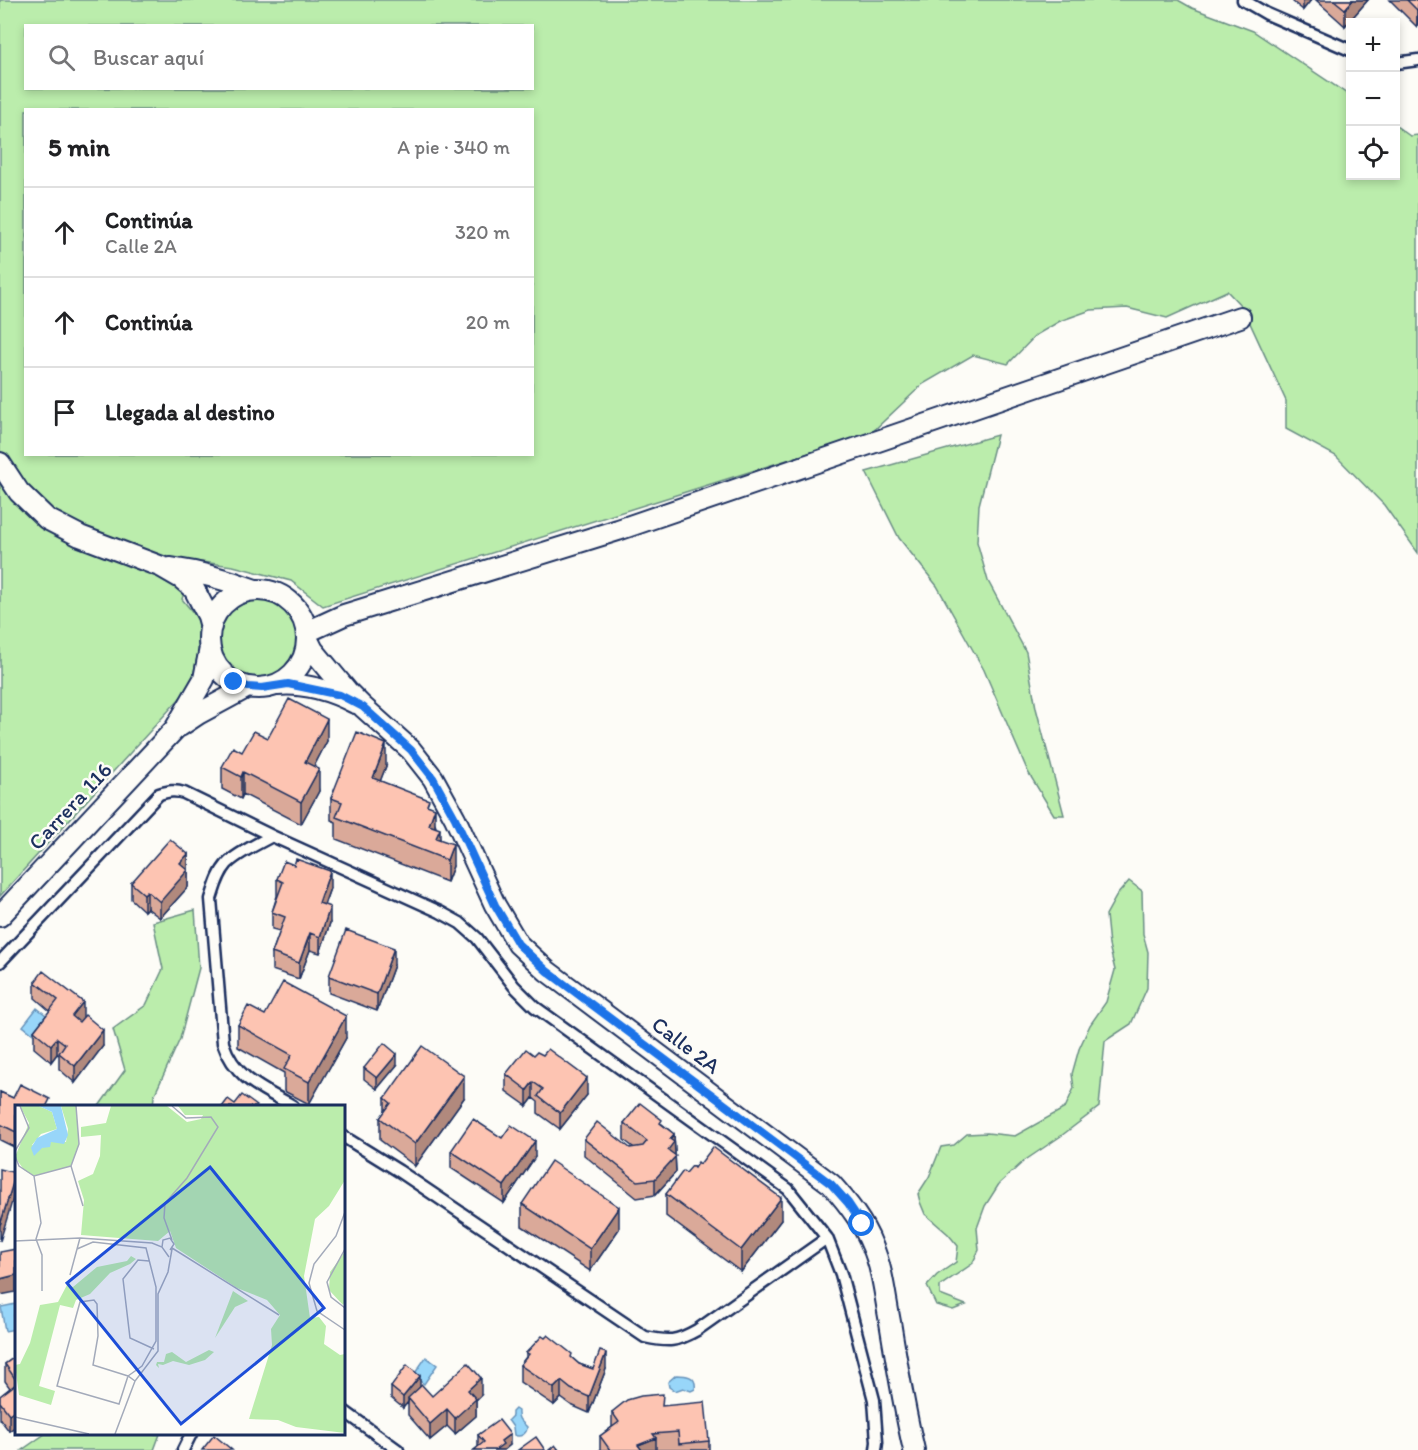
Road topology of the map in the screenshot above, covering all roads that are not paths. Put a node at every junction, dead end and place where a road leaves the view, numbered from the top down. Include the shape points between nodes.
1 (1243, 0) edge
2 (1346, 49) edge
3 (1418, 60) edge
4 (1400, 62) edge
5 (1240, 317) dead end
6 (0, 462) edge
7 (162, 567) junction
8 (255, 590) junction
9 (211, 627) junction
10 (305, 629) junction
11 (210, 648) junction
12 (277, 685) junction
13 (248, 687) junction
14 (363, 707) junction
15 (175, 729) junction
16 (272, 836) junction
17 (0, 915) edge
18 (0, 963) edge
19 (290, 1105) edge
20 (345, 1138) edge
21 (827, 1238) junction
22 (345, 1412) edge
23 (190, 1435) edge
24 (183, 1450) edge
25 (398, 1450) edge
26 (876, 1450) edge
27 (914, 1450) edge

1 - 2 lane
3 - 4 lane
5 - 10 street via 618,530
6 - 7 street via 19,492 47,519
7 - 8 street
7 - 9 street via 194,589
8 - 9 street via 227,602
8 - 10 street via 281,595 292,603
9 - 11 street
10 - 12 street via 305,654 299,667
10 - 14 street, Calle 2A via 335,678
11 - 13 street via 223,674
11 - 15 street, Carrera 116 via 204,679
12 - 13 street
12 - 14 street, Calle 2A via 340,695
13 - 15 street, Carrera 116
14 - 27 street, Calle 2A via 411,750 433,778 518,944 547,971 831,1184 848,1203 873,1246 881,1271
15 - 17 street, Carrera 116
16 - 18 lane via 177,791 159,795
16 - 19 lane via 228,863 211,900 227,1055 253,1083
16 - 21 lane via 460,923 535,1007 788,1189
20 - 21 lane via 645,1336 663,1341 681,1339 697,1330
21 - 26 lane via 841,1274 874,1400
22 - 25 lane
23 - 24 lane

